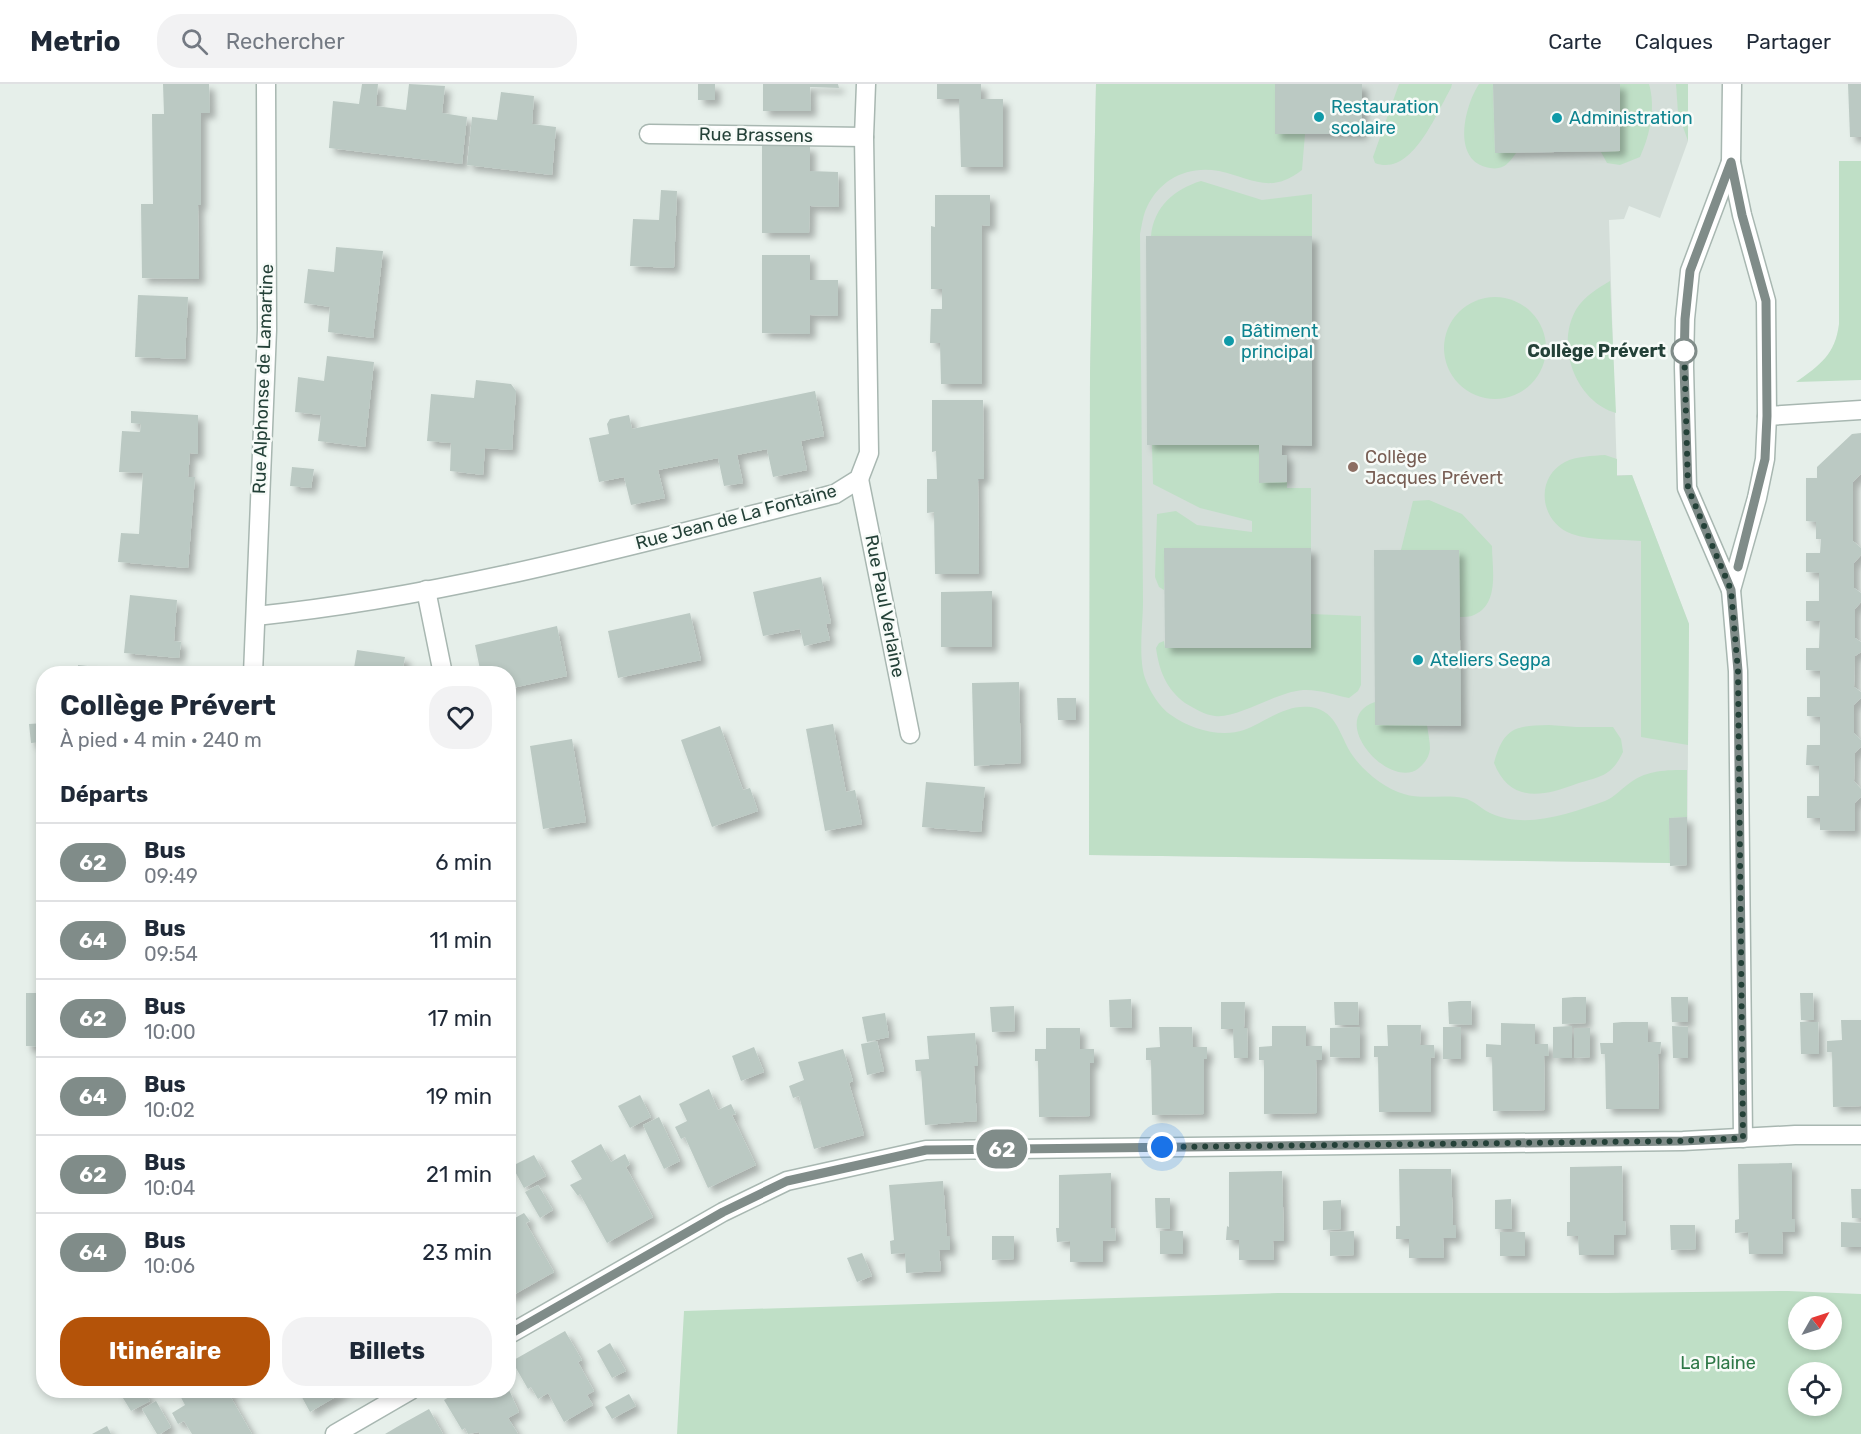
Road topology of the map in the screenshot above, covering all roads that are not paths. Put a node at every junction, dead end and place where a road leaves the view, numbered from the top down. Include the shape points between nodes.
1 (266, 84) edge
2 (866, 84) edge
3 (1732, 84) edge
4 (649, 134) dead end
5 (864, 137) junction
6 (1731, 162) junction
7 (1861, 410) edge
8 (1767, 416) junction
9 (859, 479) junction
10 (426, 590) junction
11 (1731, 590) junction
12 (256, 616) junction
13 (253, 666) edge
14 (441, 666) edge
15 (910, 734) dead end
16 (1861, 1135) edge
17 (1743, 1138) junction
18 (516, 1330) edge
19 (397, 1398) edge
20 (335, 1434) edge

1 - 12 street, Rue Alphonse de Lamartine via 267,330
2 - 5 street, Rue Jean de La Fontaine
3 - 6 street
4 - 5 street, Rue Brassens
5 - 9 street, Rue Jean de La Fontaine via 869,453
6 - 8 street via 1766,301
6 - 11 street via 1690,271 1684,367 1688,488
7 - 8 street
8 - 11 street via 1765,459
9 - 10 street, Rue Jean de La Fontaine via 835,494 535,568
9 - 15 street, Rue Paul Verlaine
10 - 12 street, Rue Jean de La Fontaine via 327,609
10 - 14 street
11 - 17 street via 1738,671
12 - 13 street, Rue Alphonse de Lamartine
16 - 17 street
17 - 18 street via 926,1150 787,1181 723,1212
19 - 20 street

